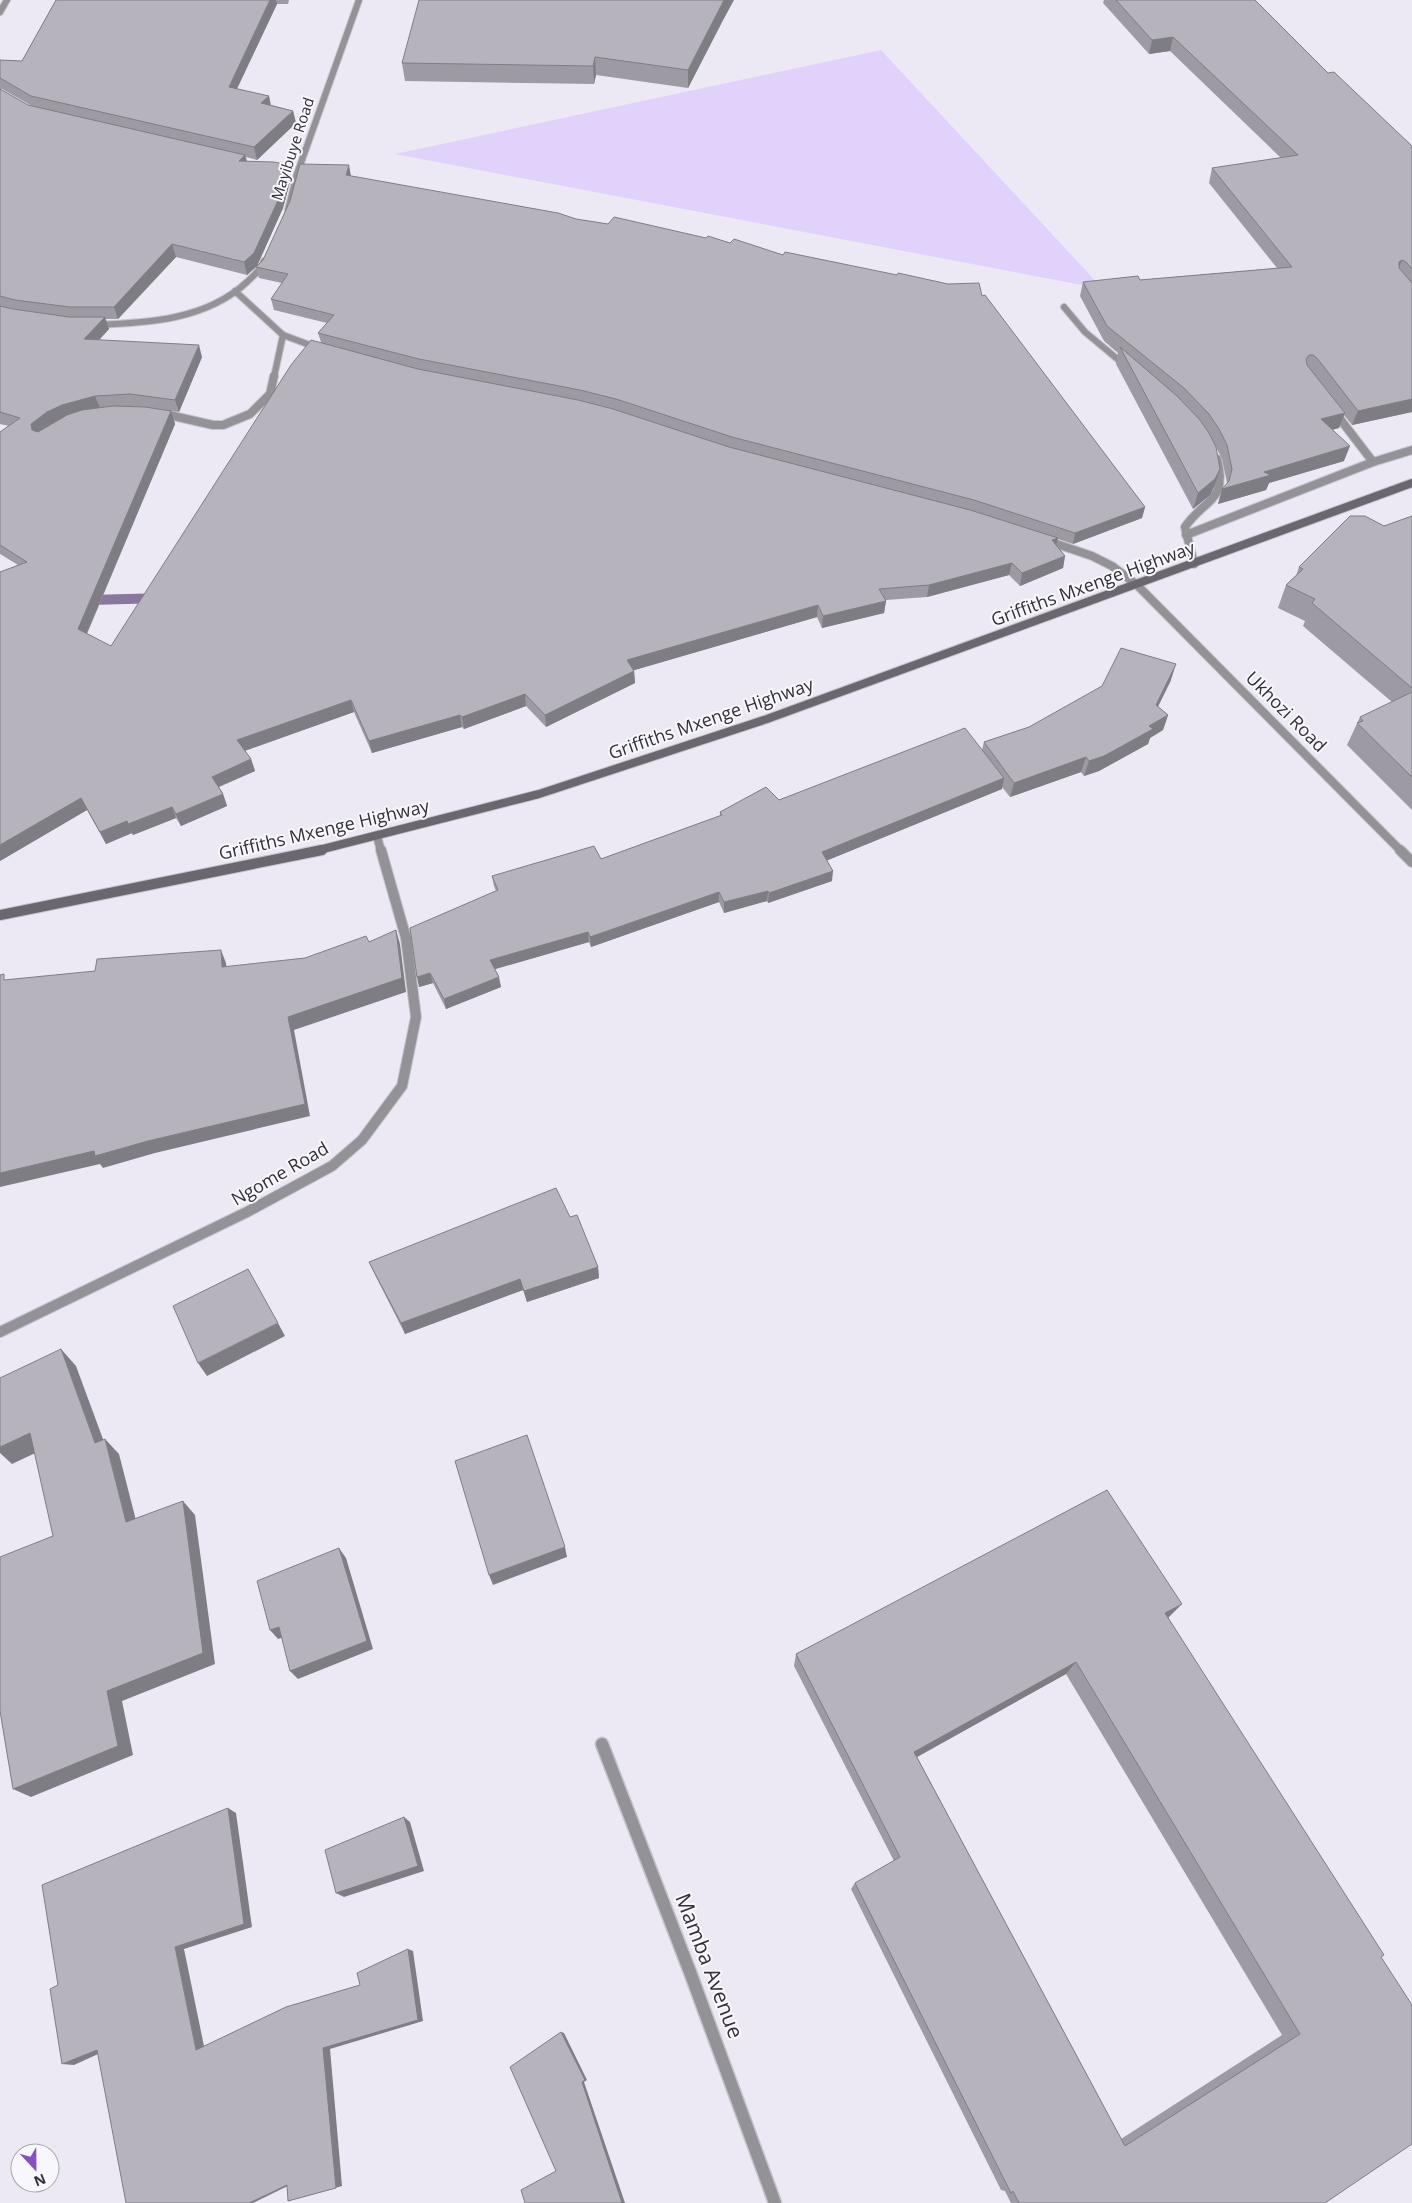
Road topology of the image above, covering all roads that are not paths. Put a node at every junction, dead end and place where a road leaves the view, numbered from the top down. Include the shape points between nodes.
1 (7, 0) edge
2 (359, 0) edge
3 (0, 12) edge
4 (287, 172) edge
5 (297, 174) junction
6 (284, 218) edge
7 (268, 252) edge
8 (235, 291) junction
9 (1064, 307) dead end
10 (84, 325) edge
11 (283, 335) junction
12 (328, 351) edge
13 (1134, 373) edge
14 (1328, 403) edge
15 (153, 412) edge
16 (1412, 450) edge
17 (1214, 454) edge
18 (1373, 462) junction
19 (1412, 483) edge
20 (1186, 535) junction
21 (1034, 536) edge
22 (1194, 564) junction
23 (1137, 585) junction
24 (377, 836) junction
25 (1412, 862) edge
26 (0, 915) edge
27 (0, 1332) edge
28 (602, 1744) dead end
29 (775, 2203) edge

1 - 3 street
2 - 5 street, Mayibuye Road
4 - 5 street
5 - 6 street, Mayibuye Road
7 - 8 street via 261,269
8 - 10 street via 224,301 185,315 133,324
8 - 11 street
9 - 13 street via 1084,332
11 - 12 street
11 - 15 street via 270,394 250,414 223,425 213,425
14 - 18 street
16 - 18 street
17 - 20 street via 1218,462 1220,487 1212,501 1189,519 1184,527
18 - 20 street
19 - 22 street, Griffiths Mxenge Highway
20 - 22 street
21 - 23 street, Ukhozi Road via 1092,556
22 - 23 street, Griffiths Mxenge Highway
23 - 24 street, Griffiths Mxenge Highway via 767,719 539,794
23 - 25 street, Ukhozi Road
24 - 26 street, Griffiths Mxenge Highway via 337,847
24 - 27 street, Ngome Road via 406,938 416,1017 402,1086 362,1140 332,1166 247,1212
28 - 29 street, Mamba Avenue

